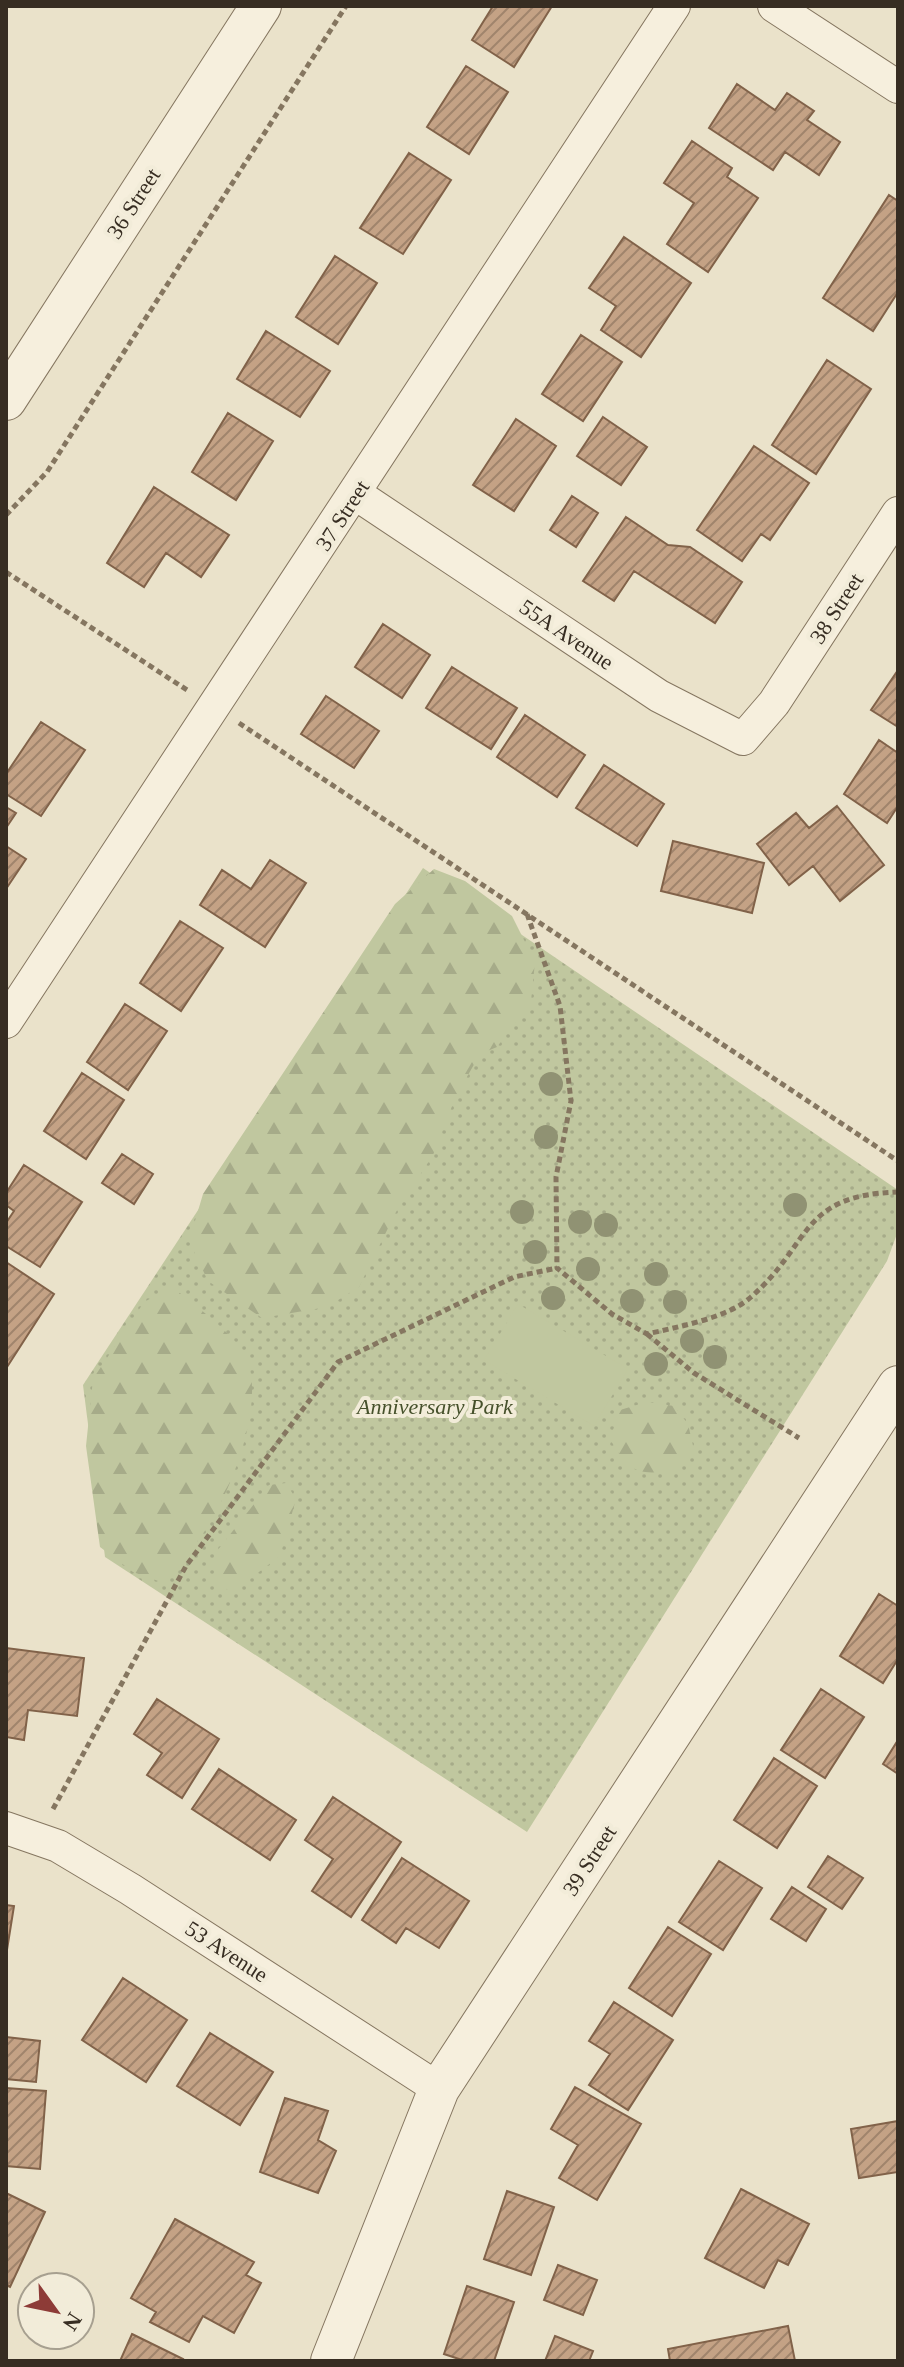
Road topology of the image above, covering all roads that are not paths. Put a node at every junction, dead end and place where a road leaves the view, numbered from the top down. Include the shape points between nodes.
1 (261, 6) edge
2 (674, 6) edge
3 (774, 6) edge
4 (898, 87) edge
5 (6, 400) edge
6 (356, 494) junction
7 (898, 513) edge
8 (774, 703) joint
9 (6, 1022) edge
10 (898, 1386) edge
11 (6, 1828) edge
12 (439, 2089) junction
13 (331, 2361) edge

1 - 5 street, 36 Street
2 - 6 street, 37 Street
3 - 4 street
6 - 8 street, 55A Avenue via 659,696 743,739
6 - 9 street, 37 Street
7 - 8 street, 38 Street
10 - 12 street, 39 Street
11 - 12 street, 53 Avenue via 58,1846 130,1889
12 - 13 street, 39 Street

